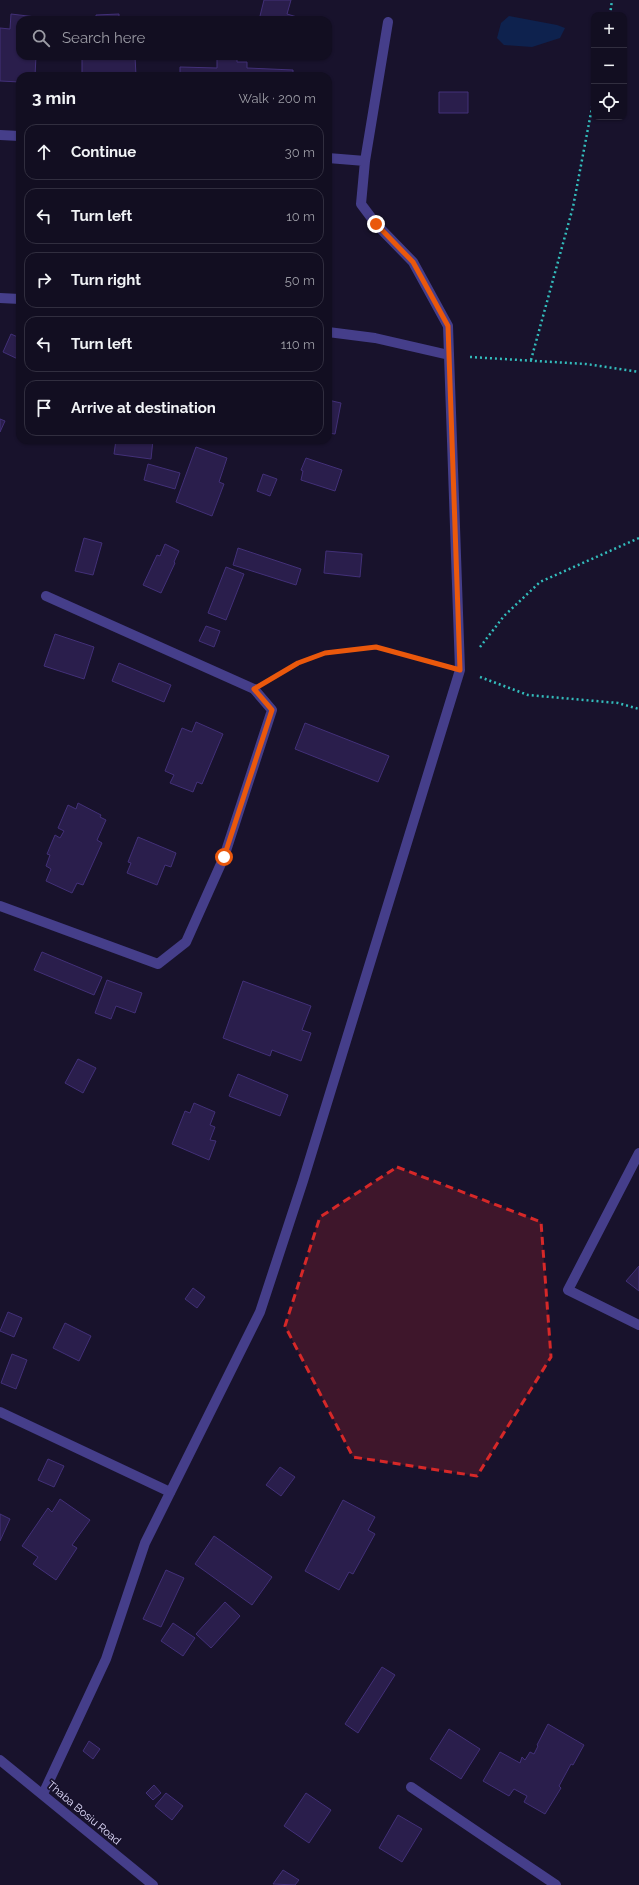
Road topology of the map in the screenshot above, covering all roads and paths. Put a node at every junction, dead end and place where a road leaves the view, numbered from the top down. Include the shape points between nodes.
1 (612, 0) edge
2 (610, 12) edge
3 (388, 22) dead end
4 (591, 114) edge
5 (0, 135) edge
6 (16, 136) edge
7 (332, 158) edge
8 (365, 161) junction
9 (0, 298) edge
10 (16, 299) edge
11 (332, 333) edge
12 (449, 355) junction
13 (532, 360) junction
14 (639, 372) edge
15 (639, 538) edge
16 (46, 596) dead end
17 (460, 670) junction
18 (254, 689) junction
19 (639, 709) edge
20 (0, 906) edge
21 (639, 1152) edge
22 (639, 1325) edge
23 (0, 1412) edge
24 (170, 1492) junction
25 (0, 1760) edge
26 (411, 1787) dead end
27 (43, 1794) junction
28 (153, 1885) edge
29 (556, 1885) edge

1 - 2 path
3 - 8 street
4 - 13 path via 573,208
5 - 6 street
7 - 8 street
8 - 12 street via 361,204 376,224 413,262 448,326
9 - 10 street
11 - 12 street via 375,338
12 - 13 path
12 - 17 street
13 - 14 path via 586,364
15 - 17 path via 540,582 504,616
16 - 18 street
17 - 18 path via 376,647 325,653 298,663
17 - 19 path via 528,695 618,703
17 - 24 street via 303,1181 260,1312
18 - 20 street via 272,710 224,857 186,942 158,964
21 - 22 street via 568,1290
23 - 24 street
24 - 27 street via 145,1543 106,1659
25 - 27 street, Thaba Bosiu Road
26 - 29 street
27 - 28 street, Thaba Bosiu Road

